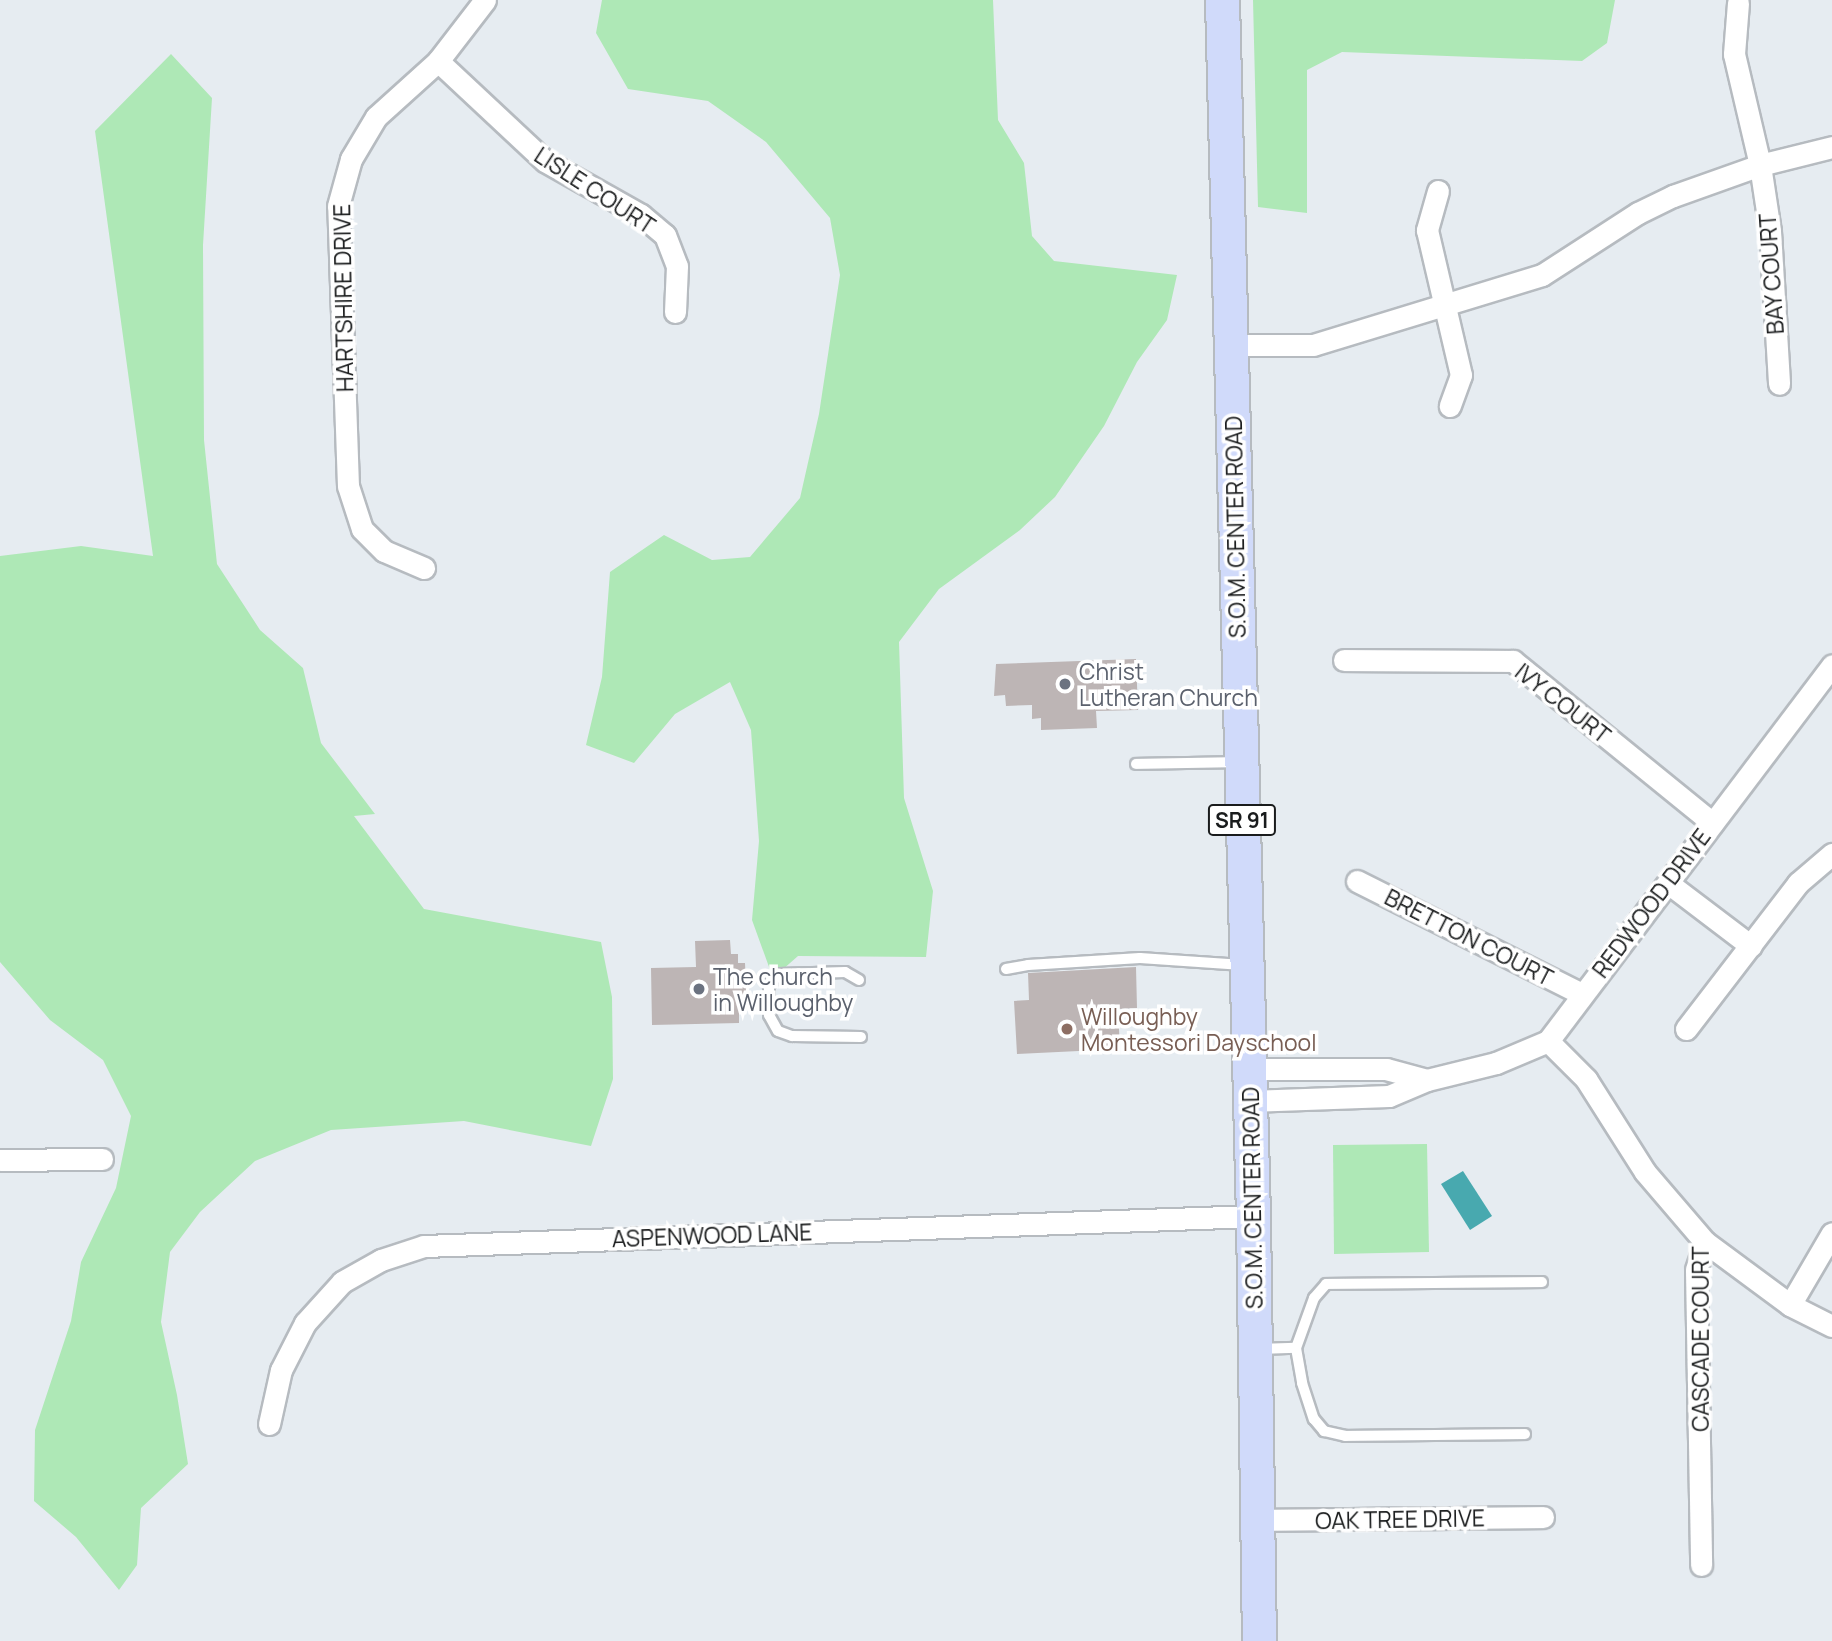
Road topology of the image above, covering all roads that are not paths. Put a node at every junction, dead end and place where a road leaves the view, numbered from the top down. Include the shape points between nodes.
1 (485, 0) edge
2 (1222, 0) edge
3 (1738, 3) dead end
4 (438, 61) junction
5 (1832, 146) edge
6 (1760, 165) junction
7 (1438, 191) dead end
8 (1446, 304) junction
9 (675, 312) dead end
10 (1231, 345) junction
11 (1779, 384) dead end
12 (1450, 406) dead end
13 (424, 568) dead end
14 (1344, 660) dead end
15 (1832, 665) edge
16 (1241, 762) junction
17 (1136, 765) dead end
18 (1712, 823) junction
19 (1832, 854) edge
20 (1357, 881) dead end
21 (1668, 883) junction
22 (1751, 946) junction
23 (1246, 965) junction
24 (1006, 969) dead end
25 (859, 980) dead end
26 (1581, 994) junction
27 (1686, 1029) dead end
28 (861, 1037) dead end
29 (1548, 1041) junction
30 (1427, 1080) junction
31 (1249, 1085) junction
32 (102, 1159) dead end
33 (0, 1160) edge
34 (1253, 1216) junction
35 (1832, 1233) edge
36 (1705, 1242) junction
37 (1542, 1282) dead end
38 (1790, 1305) junction
39 (1832, 1326) edge
40 (1296, 1348) junction
41 (1255, 1349) junction
42 (269, 1424) dead end
43 (1525, 1434) dead end
44 (1543, 1517) dead end
45 (1257, 1520) junction
46 (1701, 1565) dead end
47 (1259, 1641) edge

1 - 4 street, HARTSHIRE DRIVE
2 - 10 main road, S.O.M. CENTER ROAD / SR 91
3 - 6 street, BAY COURT via 1734,54
4 - 9 street, LISLE COURT via 545,161 641,215 665,235 677,266
4 - 13 street, HARTSHIRE DRIVE via 376,117 351,159 338,206 348,486 362,529 384,551
5 - 6 street
6 - 8 street via 1638,213 1542,275
6 - 11 street, BAY COURT via 1770,231
7 - 8 street via 1427,230
8 - 10 street via 1313,345
8 - 12 street via 1461,375
10 - 16 main road, S.O.M. CENTER ROAD / SR 91
14 - 18 street, IVY COURT via 1513,661
15 - 18 street, REDWOOD DRIVE
16 - 17 lane
16 - 23 main road, S.O.M. CENTER ROAD / SR 91
18 - 21 street, REDWOOD DRIVE
19 - 22 street via 1798,883
20 - 26 street, BRETTON COURT
21 - 22 street
21 - 26 street, REDWOOD DRIVE
22 - 27 street
23 - 24 lane via 1140,958
23 - 31 main road, S.O.M. CENTER ROAD / SR 91
25 - 28 lane via 845,972 780,974 769,985 769,1015 778,1031 792,1036
26 - 29 street, REDWOOD DRIVE
29 - 30 street via 1496,1063
29 - 36 street, CASCADE COURT via 1586,1079 1645,1172
30 - 31 street via 1386,1069
30 - 31 street via 1389,1096
31 - 34 main road, S.O.M. CENTER ROAD / SR 91
32 - 33 street
34 - 41 main road, S.O.M. CENTER ROAD / SR 91
34 - 42 street, ASPENWOOD LANE via 424,1246 381,1260 342,1282 305,1323 281,1370
35 - 38 street
36 - 38 street
36 - 46 street, CASCADE COURT via 1696,1269
37 - 40 lane via 1326,1283 1314,1298
38 - 39 street
40 - 41 lane
40 - 43 lane via 1314,1419 1324,1431 1345,1436
41 - 45 main road, S.O.M. CENTER ROAD / SR 91
44 - 45 street, OAK TREE DRIVE
45 - 47 main road, S.O.M. CENTER ROAD / SR 91

